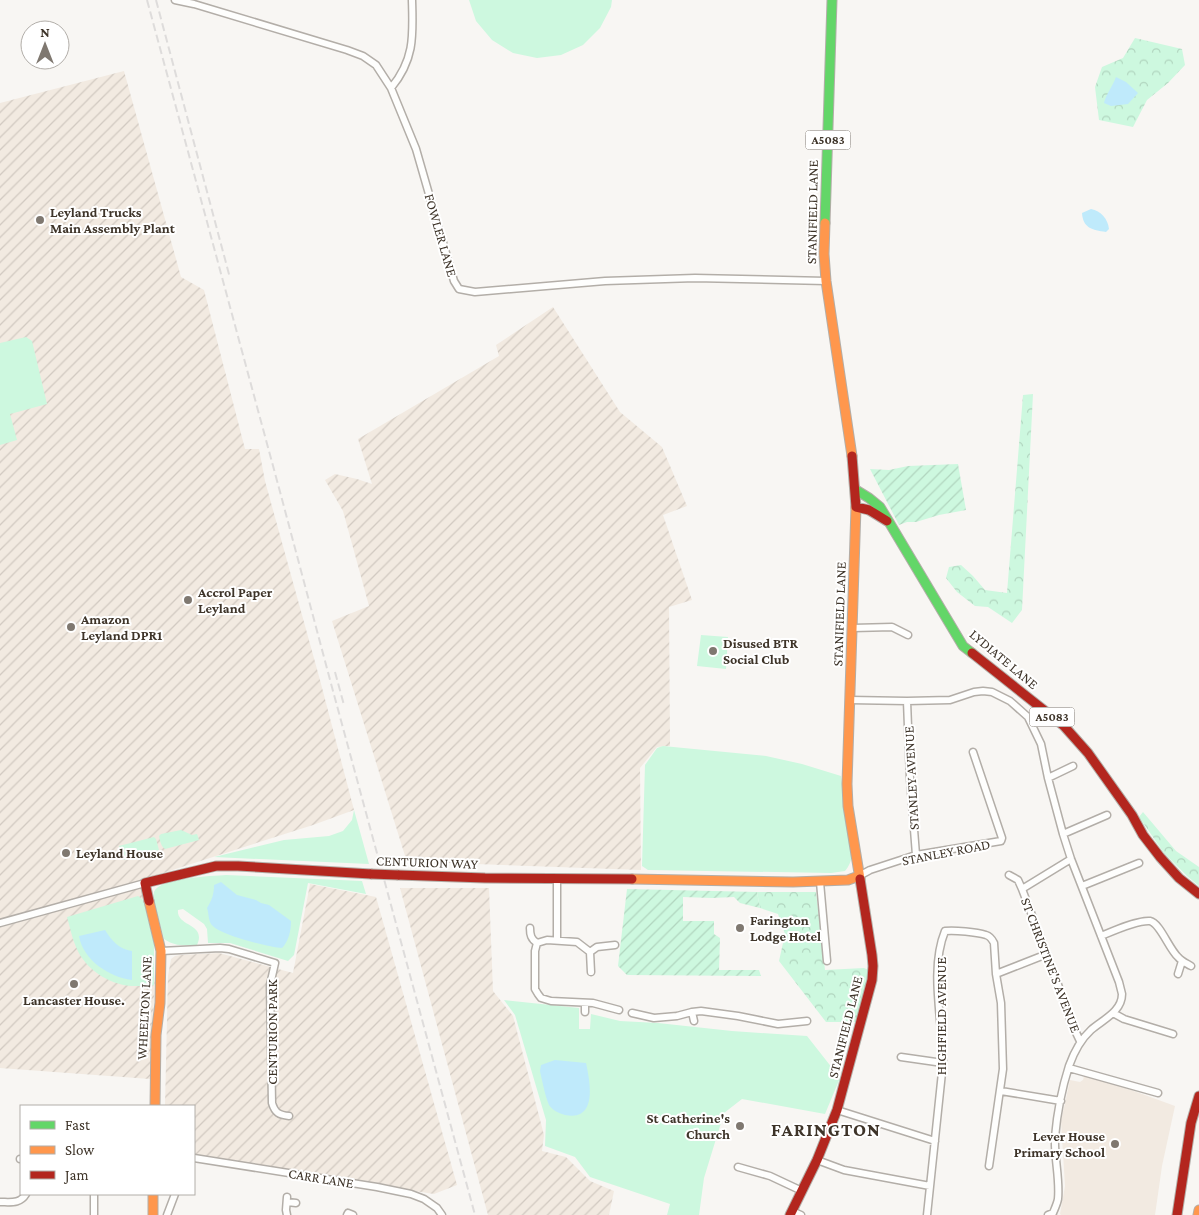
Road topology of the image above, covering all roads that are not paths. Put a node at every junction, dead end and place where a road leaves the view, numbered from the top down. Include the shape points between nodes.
1 (175, 0) edge
2 (412, 0) edge
3 (832, 0) edge
4 (391, 88) junction
5 (826, 281) junction
6 (856, 490) junction
7 (856, 507) junction
8 (887, 521) junction
9 (853, 628) junction
10 (908, 635) dead end
11 (850, 700) junction
12 (907, 701) junction
13 (973, 752) dead end
14 (1073, 766) dead end
15 (1048, 778) junction
16 (1107, 814) dead end
17 (1063, 834) junction
18 (916, 855) junction
19 (1071, 859) junction
20 (1139, 862) dead end
21 (1009, 875) dead end
22 (859, 876) junction
23 (557, 879) junction
24 (820, 882) junction
25 (145, 883) junction
26 (1082, 886) junction
27 (1022, 889) junction
28 (1199, 894) edge
29 (0, 923) edge
30 (530, 928) dead end
31 (1101, 936) junction
32 (557, 940) junction
33 (538, 943) junction
34 (615, 946) dead end
35 (161, 951) junction
36 (590, 952) junction
37 (1047, 954) junction
38 (827, 961) dead end
39 (1182, 961) junction
40 (1191, 966) dead end
41 (591, 972) dead end
42 (996, 974) junction
43 (1178, 974) dead end
44 (585, 1003) junction
45 (619, 1010) dead end
46 (585, 1012) dead end
47 (632, 1012) dead end
48 (692, 1012) junction
49 (1113, 1013) junction
50 (694, 1021) dead end
51 (808, 1021) dead end
52 (1173, 1034) dead end
53 (1080, 1041) junction
54 (901, 1057) dead end
55 (943, 1063) junction
56 (1068, 1068) junction
57 (1000, 1092) junction
58 (1158, 1093) dead end
59 (1199, 1096) edge
60 (1061, 1101) junction
61 (155, 1105) edge
62 (837, 1110) junction
63 (289, 1116) dead end
64 (935, 1141) junction
65 (195, 1158) edge
66 (817, 1160) junction
67 (989, 1166) dead end
68 (738, 1167) dead end
69 (930, 1186) junction
70 (802, 1191) junction
71 (26, 1195) edge
72 (94, 1195) edge
73 (153, 1195) edge
74 (175, 1195) edge
75 (0, 1202) edge
76 (296, 1202) dead end
77 (1199, 1210) edge
78 (795, 1214) edge
79 (1052, 1214) edge
80 (94, 1215) edge
81 (153, 1215) edge
82 (167, 1215) edge
83 (287, 1215) edge
84 (348, 1215) edge
85 (354, 1215) edge
86 (442, 1215) edge
87 (927, 1215) edge
88 (1177, 1215) edge
89 (1198, 1215) edge

1 - 4 street, FOWLER LANE via 363,56 376,65
2 - 4 street via 409,56
3 - 5 main road, STANIFIELD LANE / A5083 via 824,254
4 - 5 street, FOWLER LANE via 414,142 454,282 459,289 475,292 605,281 695,278
5 - 6 main road, STANIFIELD LANE / A5083
6 - 7 main road, STANIFIELD LANE / A5083
6 - 8 main road, LYDIATE LANE / A5083 via 880,507
7 - 8 main road, LYDIATE LANE / A5083 via 868,509
7 - 9 main road, STANIFIELD LANE
8 - 28 main road, LYDIATE LANE / A5083 via 962,646 1064,726 1132,814 1160,857
9 - 10 street via 892,627
9 - 11 main road, STANIFIELD LANE
11 - 12 street
11 - 22 main road, STANIFIELD LANE via 848,806
12 - 15 street via 950,700 983,691 1002,697 1028,717 1041,744
12 - 18 street, STANLEY AVENUE
13 - 18 street, STANLEY ROAD via 1001,841
14 - 15 street
15 - 17 street
16 - 17 street
17 - 19 street
18 - 22 street, STANLEY ROAD
19 - 26 street
19 - 27 street, ST CHRISTINE'S AVENUE
20 - 26 street
21 - 27 street, ST CHRISTINE'S AVENUE via 1018,880
22 - 24 main road, CENTURION WAY
22 - 62 main road, STANIFIELD LANE via 872,955 872,980
23 - 24 main road, CENTURION WAY
23 - 25 main road, CENTURION WAY, bridge via 398,876 216,866
23 - 32 street
24 - 38 street
25 - 29 street, CENTURION WAY
25 - 35 main road, WHEELTON LANE
26 - 31 street
27 - 37 street, ST CHRISTINE'S AVENUE
30 - 33 street via 530,936
31 - 39 street via 1151,921 1158,925 1176,957
31 - 49 street via 1122,994
32 - 33 street
32 - 36 street via 577,942
33 - 44 street via 535,989 541,998
34 - 36 street via 597,947
35 - 61 main road, WHEELTON LANE
35 - 63 street, CENTURION PARK via 220,948 275,963 270,985 272,1103 279,1114
36 - 41 street
37 - 42 street
37 - 53 street, ST CHRISTINE'S AVENUE
39 - 40 street
39 - 43 street
42 - 55 street, HIGHFIELD AVENUE via 992,938 945,931 938,972
42 - 57 street via 1003,1045
44 - 45 street
44 - 46 street
47 - 48 street via 654,1018
48 - 50 street
48 - 51 street via 778,1024
49 - 52 street
49 - 53 street
53 - 56 street
54 - 55 street
55 - 64 street, HIGHFIELD AVENUE
56 - 58 street
56 - 60 street
57 - 60 street
57 - 67 street
59 - 88 main road via 1191,1124
60 - 79 street via 1055,1139 1058,1201
62 - 64 street
62 - 66 main road, STANIFIELD LANE
64 - 69 street, HIGHFIELD AVENUE
65 - 86 street, CARR LANE via 411,1194 430,1203
66 - 69 street via 844,1170
66 - 70 main road, STANIFIELD LANE
68 - 70 street via 770,1176
69 - 87 street, HIGHFIELD AVENUE
70 - 78 main road, STANIFIELD LANE
71 - 75 street via 18,1202
72 - 80 street
73 - 81 main road
74 - 82 street
76 - 83 street via 287,1199
77 - 89 main road
84 - 85 street

